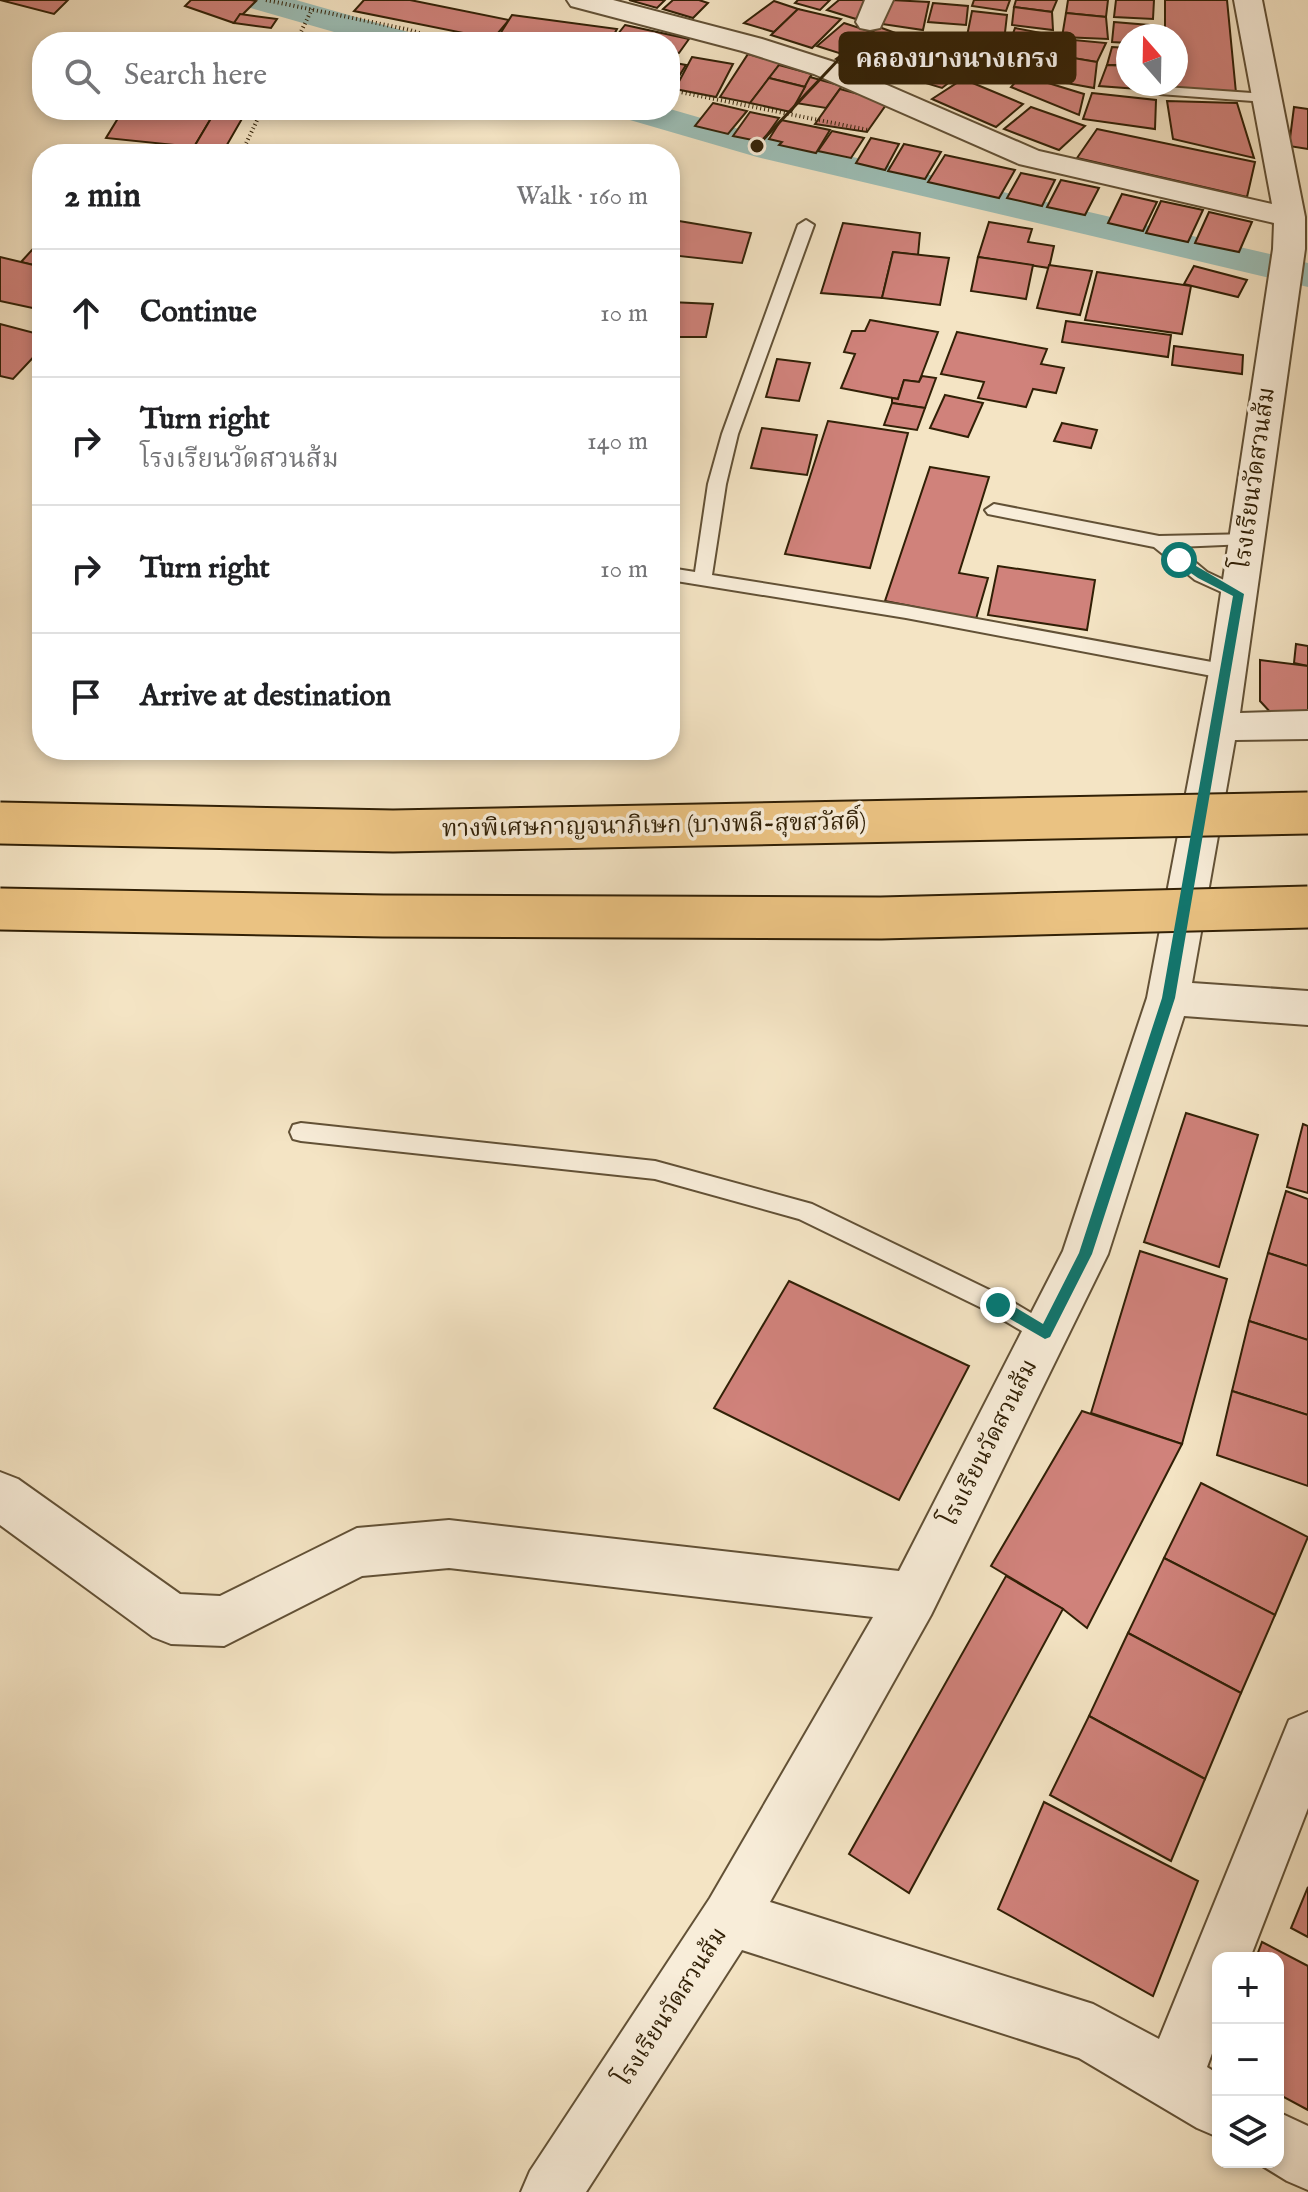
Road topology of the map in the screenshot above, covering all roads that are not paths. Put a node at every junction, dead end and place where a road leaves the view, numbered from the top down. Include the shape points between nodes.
1 (581, 0) edge
2 (1248, 0) edge
3 (1188, 93) edge
4 (1266, 98) junction
5 (806, 225) dead end
6 (1292, 244) edge
7 (994, 510) dead end
8 (1247, 538) junction
9 (1159, 542) junction
10 (680, 575) edge
11 (703, 577) junction
12 (1239, 594) junction
13 (1228, 672) junction
14 (1308, 725) edge
15 (1217, 727) junction
16 (1308, 813) edge
17 (0, 823) edge
18 (1308, 907) edge
19 (0, 909) edge
20 (1168, 998) junction
21 (1308, 1008) edge
22 (301, 1132) dead end
23 (1045, 1333) junction
24 (0, 1495) edge
25 (913, 1597) junction
26 (1308, 1739) edge
27 (730, 1918) junction
28 (1223, 1952) edge
29 (1212, 1998) edge
30 (1195, 2093) edge
31 (1284, 2146) edge
32 (1308, 2160) edge
33 (551, 2192) edge

1 - 6 street via 824,68 1030,158
2 - 4 street, โรงเรียนวัดสวนส้ม
3 - 4 lane
4 - 6 street, โรงเรียนวัดสวนส้ม
5 - 11 lane via 730,434
6 - 8 street, โรงเรียนวัดสวนส้ม
7 - 9 lane
8 - 9 lane
8 - 12 street, โรงเรียนวัดสวนส้ม
9 - 12 lane via 1201,576
10 - 11 lane
11 - 13 lane
12 - 13 street, โรงเรียนวัดสวนส้ม
13 - 15 street, โรงเรียนวัดสวนส้ม
14 - 15 street
15 - 20 street, โรงเรียนวัดสวนส้ม
16 - 17 highway, ทางพิเศษกาญจนาภิเษก (บางพลี-สุขสวัสดิ์), bridge via 393,831
18 - 19 highway, bridge via 881,918
20 - 21 street
20 - 23 street, โรงเรียนวัดสวนส้ม via 1085,1254
22 - 23 lane via 655,1170 804,1211
23 - 25 street, โรงเรียนวัดสวนส้ม
24 - 25 street via 171,1619 224,1621 357,1552 449,1544
25 - 27 street, โรงเรียนวัดสวนส้ม
26 - 28 street
27 - 30 street via 1093,2033
27 - 33 street, โรงเรียนวัดสวนส้ม
29 - 30 street
31 - 32 street

